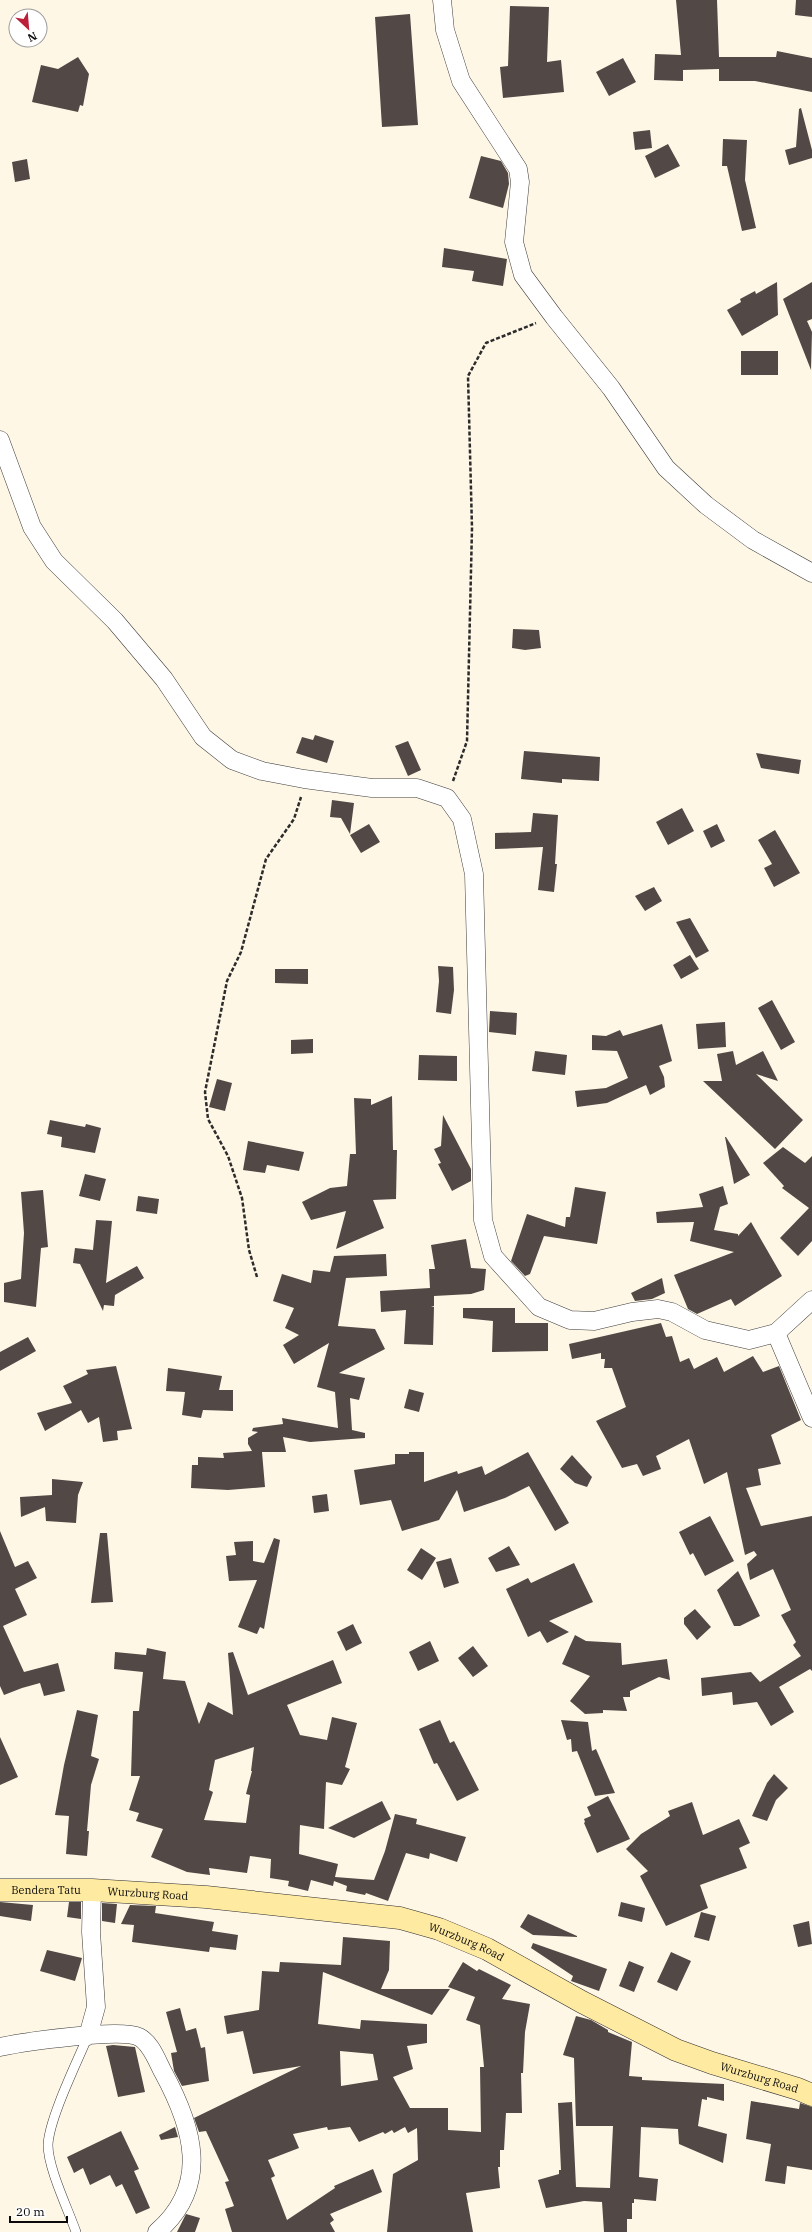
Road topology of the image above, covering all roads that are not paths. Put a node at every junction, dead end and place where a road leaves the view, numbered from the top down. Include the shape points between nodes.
1 (442, 0) edge
2 (0, 440) edge
3 (812, 573) edge
4 (812, 1300) edge
5 (776, 1333) junction
6 (812, 1418) edge
7 (0, 1890) edge
8 (92, 1890) junction
9 (88, 2036) junction
10 (0, 2047) edge
11 (812, 2095) edge
12 (76, 2232) edge
13 (157, 2232) edge

1 - 3 street via 445,30 461,81 518,169 520,182 514,242 523,275 611,388 666,468 706,505 753,540
2 - 5 street via 32,527 54,561 120,626 164,679 204,737 232,760 262,771 304,779 372,788 417,788 447,798 462,819 474,874 483,1220 492,1256 539,1307 570,1320 594,1321 658,1309 672,1312 705,1330 749,1340
4 - 5 street
5 - 6 street
7 - 8 main road, Bendera Tatu
8 - 9 street via 91,1932 96,2007
8 - 11 main road, Wurzburg Road via 206,1897 400,1918 439,1929 487,1949 676,2050 798,2088
9 - 10 street
9 - 12 lane via 52,2125 48,2145 52,2165
9 - 13 street via 120,2034 139,2037 148,2044 179,2102 194,2162 185,2196 173,2219

